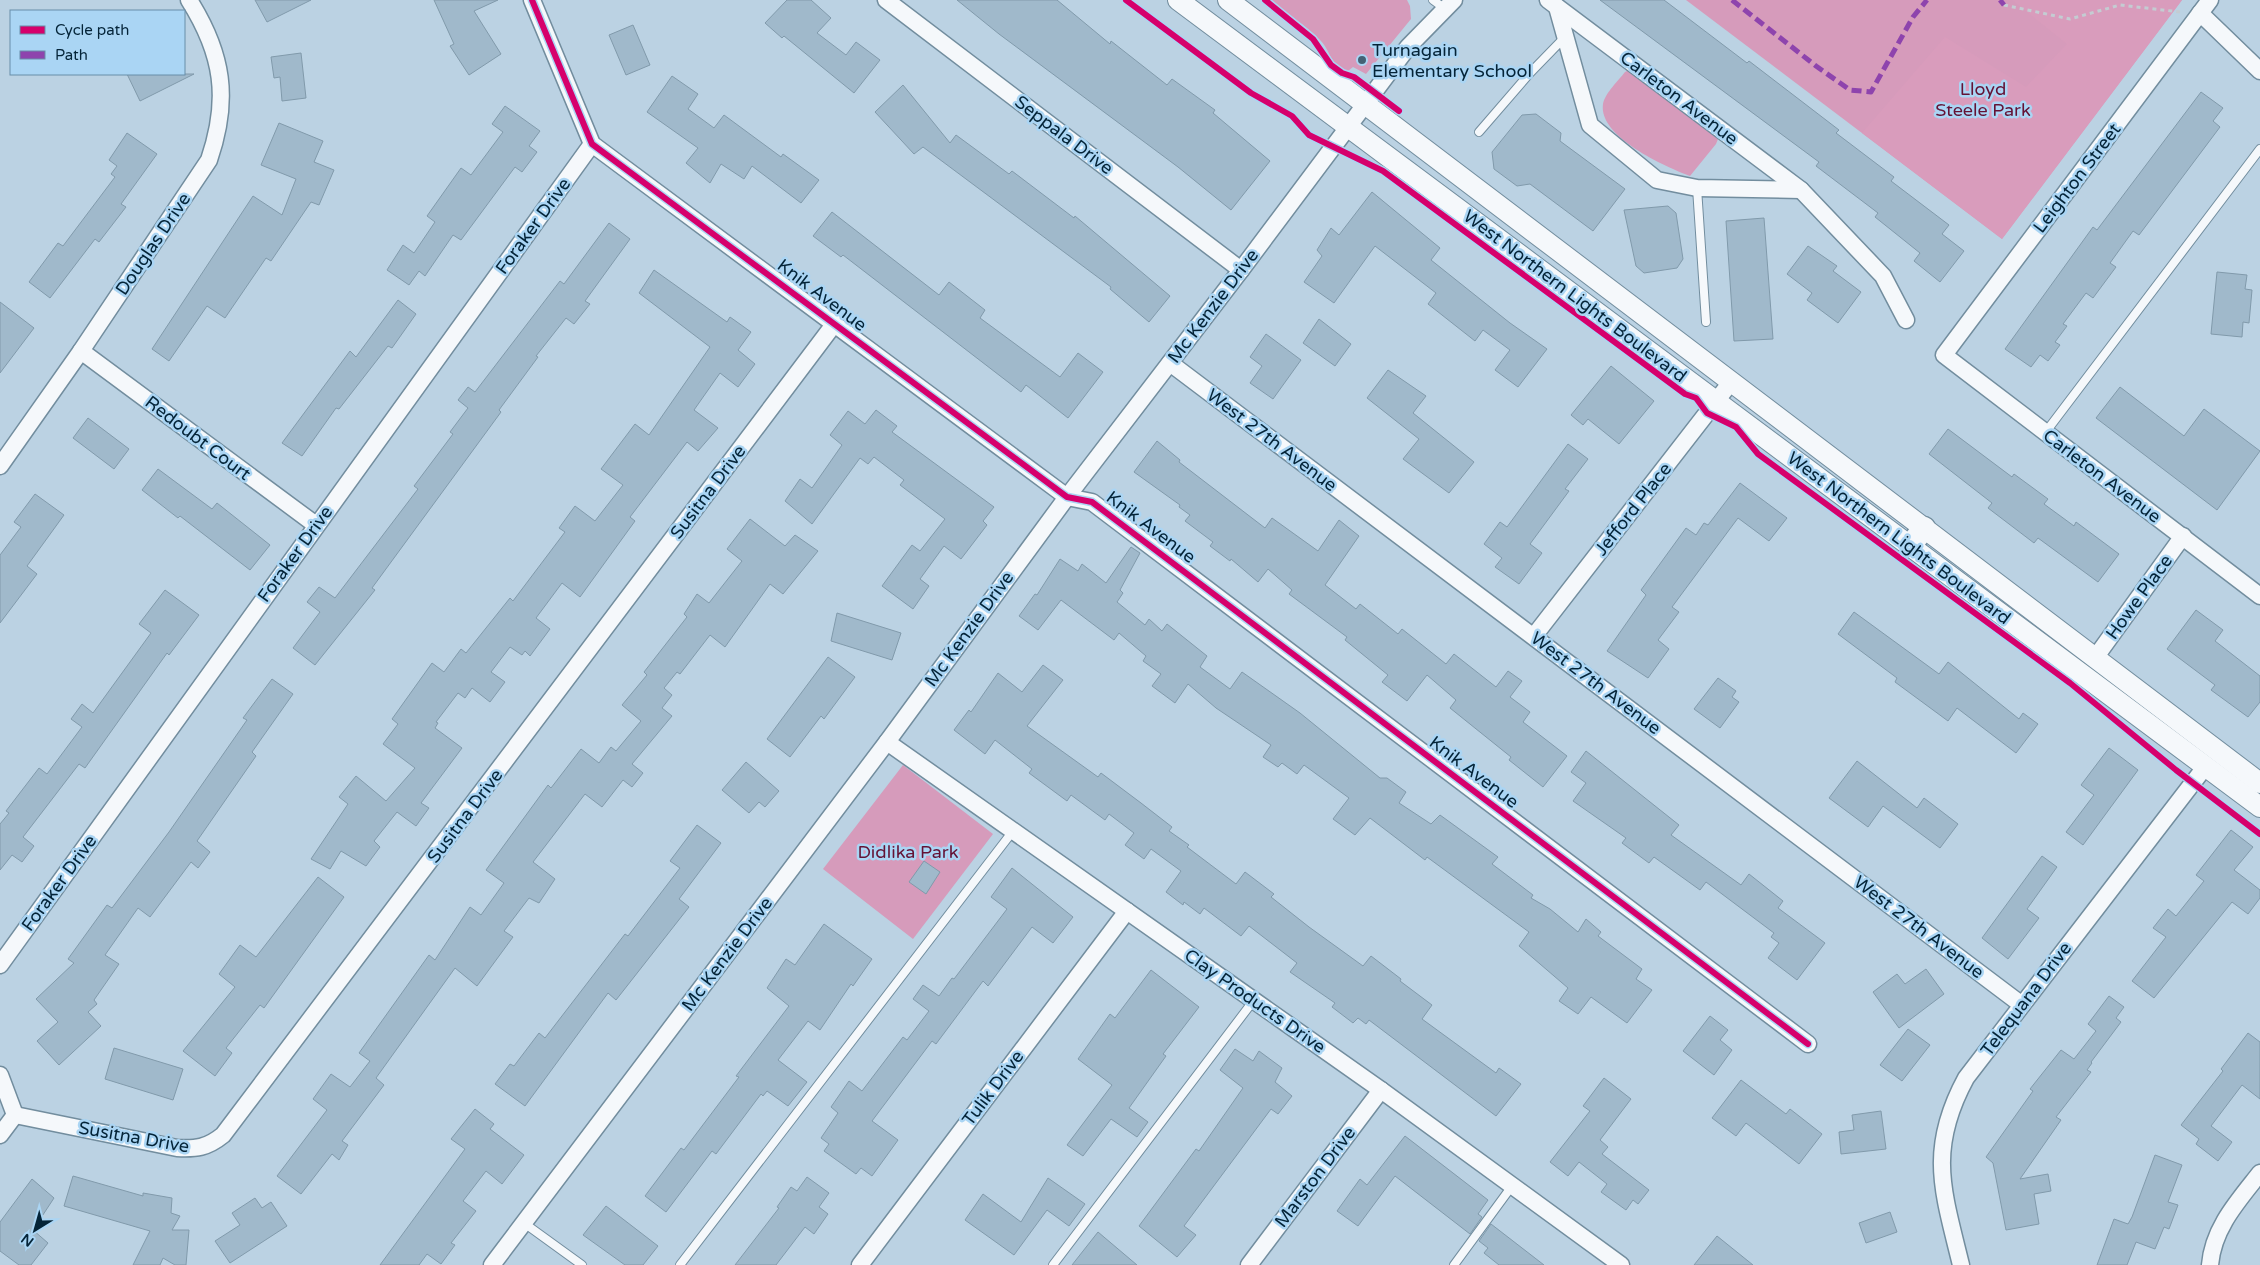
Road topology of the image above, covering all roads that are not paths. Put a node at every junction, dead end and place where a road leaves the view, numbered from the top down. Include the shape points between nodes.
1 (189, 0) edge
2 (532, 0) edge
3 (886, 0) edge
4 (1178, 0) edge
5 (1228, 0) edge
6 (1444, 3) edge
7 (1552, 3) edge
8 (2205, 6) edge
9 (1565, 37) junction
10 (2260, 71) edge
11 (1366, 105) junction
12 (1349, 127) junction
13 (1479, 132) dead end
14 (592, 144) junction
15 (2260, 149) edge
16 (1697, 188) junction
17 (1801, 190) junction
18 (1241, 270) junction
19 (1906, 320) dead end
20 (1706, 322) dead end
21 (835, 323) junction
22 (81, 351) junction
23 (1944, 355) joint
24 (1170, 363) junction
25 (1731, 382) junction
26 (1716, 402) junction
27 (2046, 433) junction
28 (0, 466) edge
29 (1067, 497) junction
30 (316, 525) junction
31 (1924, 528) junction
32 (2183, 536) junction
33 (1910, 546) junction
34 (2260, 596) edge
35 (1534, 636) junction
36 (2095, 658) junction
37 (886, 742) junction
38 (2205, 767) junction
39 (2260, 783) edge
40 (2260, 807) edge
41 (1013, 831) junction
42 (1127, 911) junction
43 (0, 965) edge
44 (1254, 1000) junction
45 (2022, 1004) junction
46 (1808, 1044) dead end
47 (0, 1074) edge
48 (1381, 1090) junction
49 (15, 1115) junction
50 (0, 1135) edge
51 (2260, 1174) edge
52 (1512, 1186) junction
53 (524, 1223) junction
54 (492, 1265) edge
55 (582, 1265) edge
56 (680, 1265) edge
57 (860, 1265) edge
58 (1054, 1265) edge
59 (1249, 1265) edge
60 (1454, 1265) edge
61 (1621, 1265) edge
62 (1961, 1265) edge
63 (2210, 1265) edge

1 - 22 street, Douglas Drive via 211,40 219,64 222,88 217,136 209,160 195,183
2 - 14 street
3 - 18 street, Seppala Drive
4 - 12 street, West Northern Lights Boulevard
5 - 11 street, West Northern Lights Boulevard
6 - 11 street, Mc Kenzie Drive
7 - 9 street, Carleton Avenue
7 - 17 street, Carleton Avenue
8 - 10 street
8 - 23 street, Leighton Street
9 - 13 lane
9 - 16 street, Carleton Avenue via 1590,125 1657,180
11 - 12 street, Mc Kenzie Drive
11 - 25 street, West Northern Lights Boulevard
12 - 18 street, Mc Kenzie Drive
12 - 26 street, West Northern Lights Boulevard
14 - 21 street, Knik Avenue
14 - 30 street, Foraker Drive
15 - 27 lane
16 - 17 street, Carleton Avenue
16 - 20 lane
17 - 19 street, Carleton Avenue via 1883,276
18 - 24 street, Mc Kenzie Drive
21 - 29 street, Knik Avenue
21 - 49 street, Susitna Drive via 223,1135 211,1145 197,1149 177,1148
22 - 28 street, Douglas Drive
22 - 30 street, Redoubt Court
23 - 27 street, Carleton Avenue
24 - 29 street, Mc Kenzie Drive
24 - 35 street, West 27th Avenue
25 - 26 street, Jefford Place
25 - 31 street, West Northern Lights Boulevard
26 - 33 street, West Northern Lights Boulevard
26 - 35 street, Jefford Place
27 - 32 street, Carleton Avenue
29 - 37 street, Mc Kenzie Drive
29 - 46 street, Knik Avenue via 1092,502
30 - 43 street, Foraker Drive
31 - 33 main road
31 - 36 street, West Northern Lights Boulevard
32 - 34 street, Carleton Avenue
32 - 36 street, Howe Place
33 - 38 street, West Northern Lights Boulevard
35 - 45 street, West 27th Avenue
36 - 39 street, West Northern Lights Boulevard
37 - 41 street, Clay Products Drive
37 - 53 street, Mc Kenzie Drive
38 - 40 street, West Northern Lights Boulevard
38 - 45 street, Telequana Drive
41 - 42 street, Clay Products Drive
41 - 56 lane
42 - 44 street, Clay Products Drive
42 - 57 street, Tulik Drive
44 - 48 street, Clay Products Drive
44 - 58 lane
45 - 62 street, Telequana Drive via 1966,1078 1952,1104 1944,1130 1942,1176
47 - 49 street
48 - 52 street, Clay Products Drive
48 - 59 street, Marston Drive
49 - 50 street
51 - 63 street via 2228,1214 2217,1236
52 - 60 lane
52 - 61 street, Clay Products Drive
53 - 54 street, Mc Kenzie Drive
53 - 55 lane

